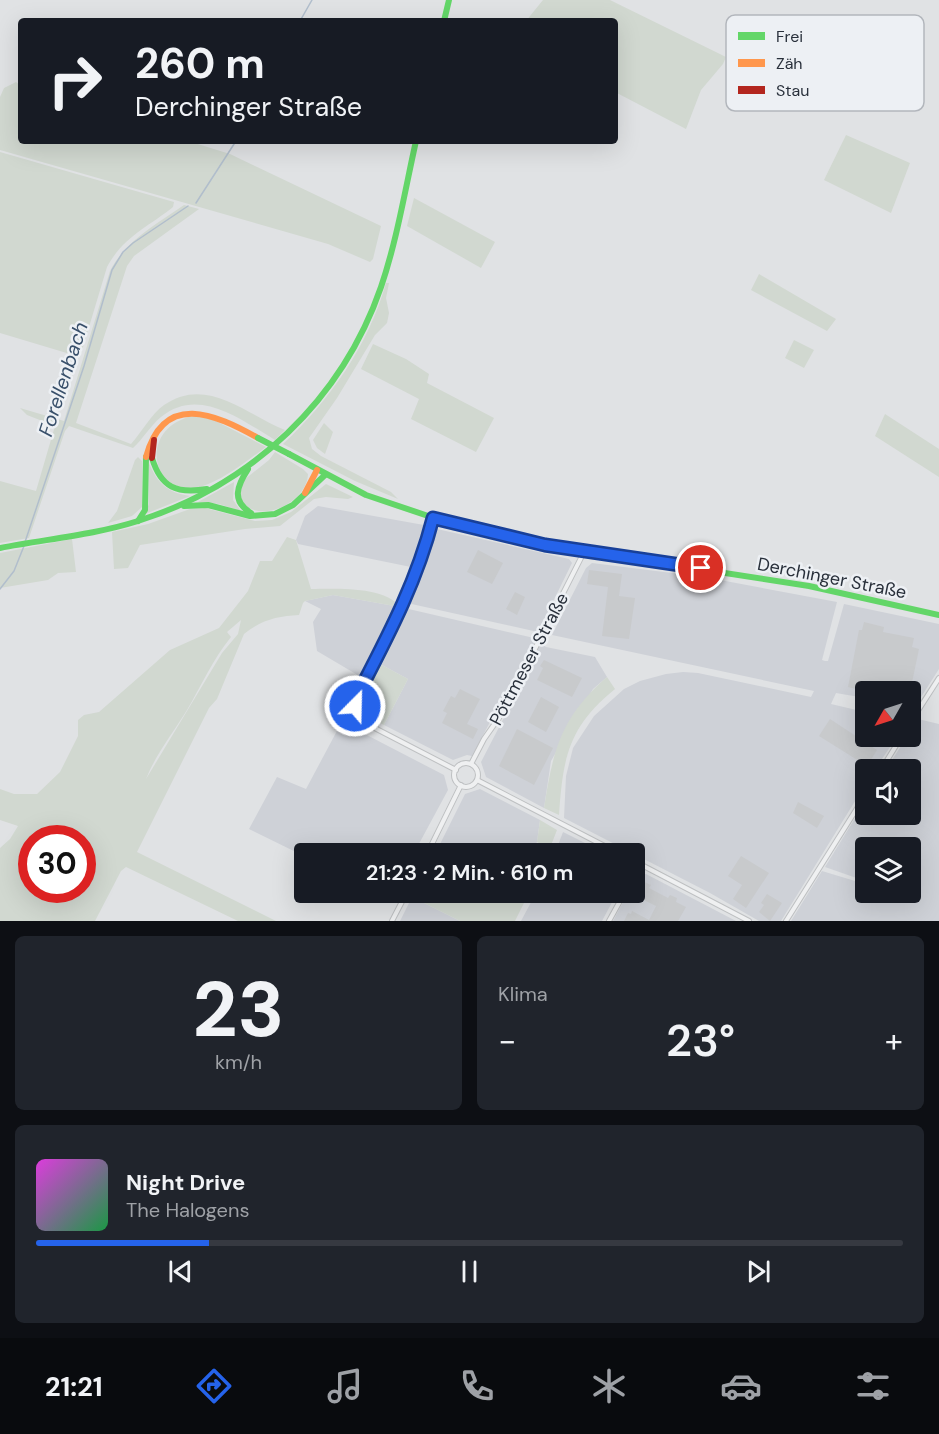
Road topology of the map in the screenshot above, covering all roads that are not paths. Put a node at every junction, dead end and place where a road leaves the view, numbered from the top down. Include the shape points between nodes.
1 (449, 0) edge
2 (445, 18) edge
3 (415, 144) edge
4 (149, 458) junction
5 (249, 467) junction
6 (317, 470) junction
7 (326, 475) junction
8 (216, 487) junction
9 (304, 496) junction
10 (181, 506) junction
11 (256, 515) junction
12 (433, 518) junction
13 (138, 521) junction
14 (0, 548) edge
15 (584, 552) junction
16 (939, 615) edge
17 (939, 678) edge
18 (921, 706) edge
19 (471, 764) junction
20 (456, 770) junction
21 (477, 780) junction
22 (461, 785) junction
23 (855, 811) edge
24 (432, 843) edge
25 (599, 843) edge
26 (645, 866) edge
27 (401, 903) edge
28 (619, 903) edge
29 (392, 921) edge
30 (609, 921) edge
31 (749, 921) edge
32 (786, 921) edge

1 - 2 main road
3 - 5 main road via 381,287 366,326 325,394 290,433
4 - 6 main road, Derchinger Straße, bridge via 155,436 165,424 175,417 197,412 224,419
4 - 8 main road via 160,477 174,489 192,492
4 - 13 main road via 146,503
5 - 8 main road
5 - 11 main road via 237,484 236,495 242,508
6 - 7 main road, Derchinger Straße
6 - 9 main road
7 - 9 main road
7 - 12 main road, Derchinger Straße via 382,501
8 - 10 main road
9 - 11 main road via 275,514
10 - 11 main road via 208,505
10 - 13 main road
12 - 15 main road, Derchinger Straße
12 - 20 street via 402,609 355,706 365,723
13 - 14 main road
15 - 16 main road, Derchinger Straße via 808,586
15 - 19 street, Pöttmeser Straße via 504,712
17 - 18 street
19 - 20 street
19 - 21 street via 477,771
20 - 22 street via 456,780
21 - 22 street via 468,786
21 - 25 street
22 - 24 street
23 - 32 street
26 - 31 street
27 - 29 street
28 - 30 street

